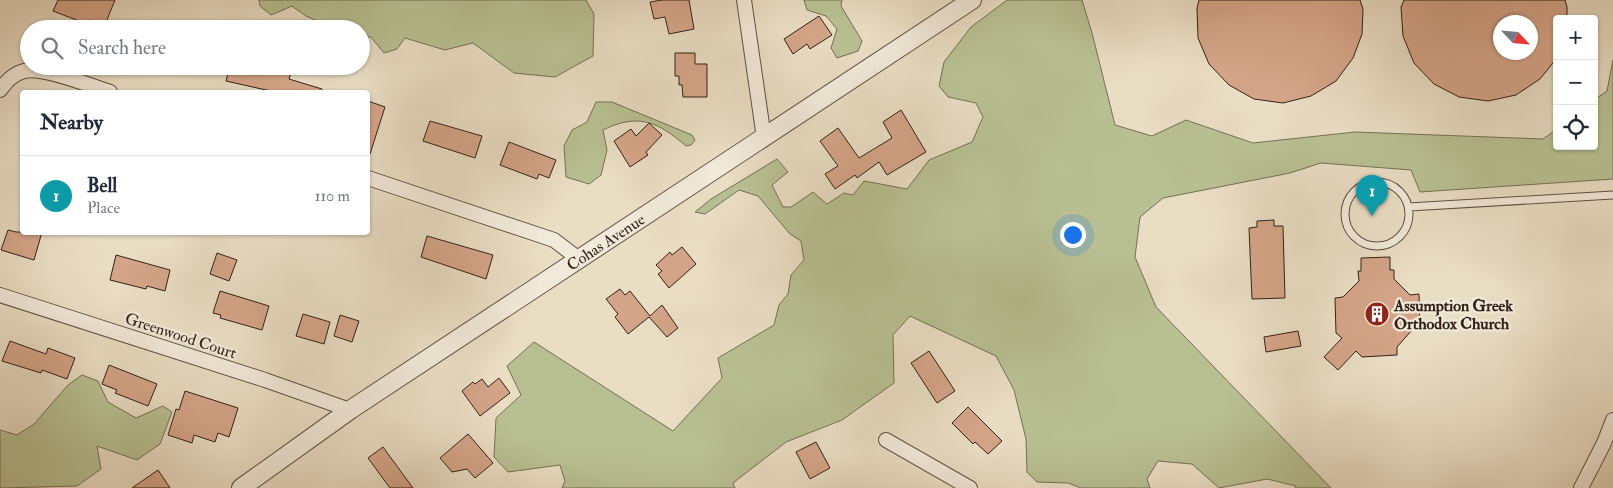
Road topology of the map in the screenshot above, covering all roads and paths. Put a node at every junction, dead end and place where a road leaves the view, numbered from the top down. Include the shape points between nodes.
1 (744, 0) edge
2 (972, 0) edge
3 (20, 73) edge
4 (56, 75) edge
5 (0, 90) edge
6 (104, 90) edge
7 (764, 138) junction
8 (370, 179) edge
9 (1613, 195) edge
10 (1408, 207) junction
11 (579, 260) junction
12 (0, 295) edge
13 (350, 410) junction
14 (1613, 420) edge
15 (886, 440) dead end
16 (1586, 487) edge
17 (241, 488) edge
18 (970, 488) edge

1 - 7 street
2 - 7 street, Cohas Avenue
3 - 5 street via 10,78
4 - 6 street
7 - 11 street, Cohas Avenue
8 - 11 street via 554,240
9 - 10 lane
10 - 10 lane via 1398,189 1379,181 1368,182 1351,194 1346,203 1345,224 1358,241 1379,247 1390,244 1406,229
11 - 13 street, Cohas Avenue
12 - 13 street, Greenwood Court
13 - 17 street, Cohas Avenue
14 - 16 street
15 - 18 street

